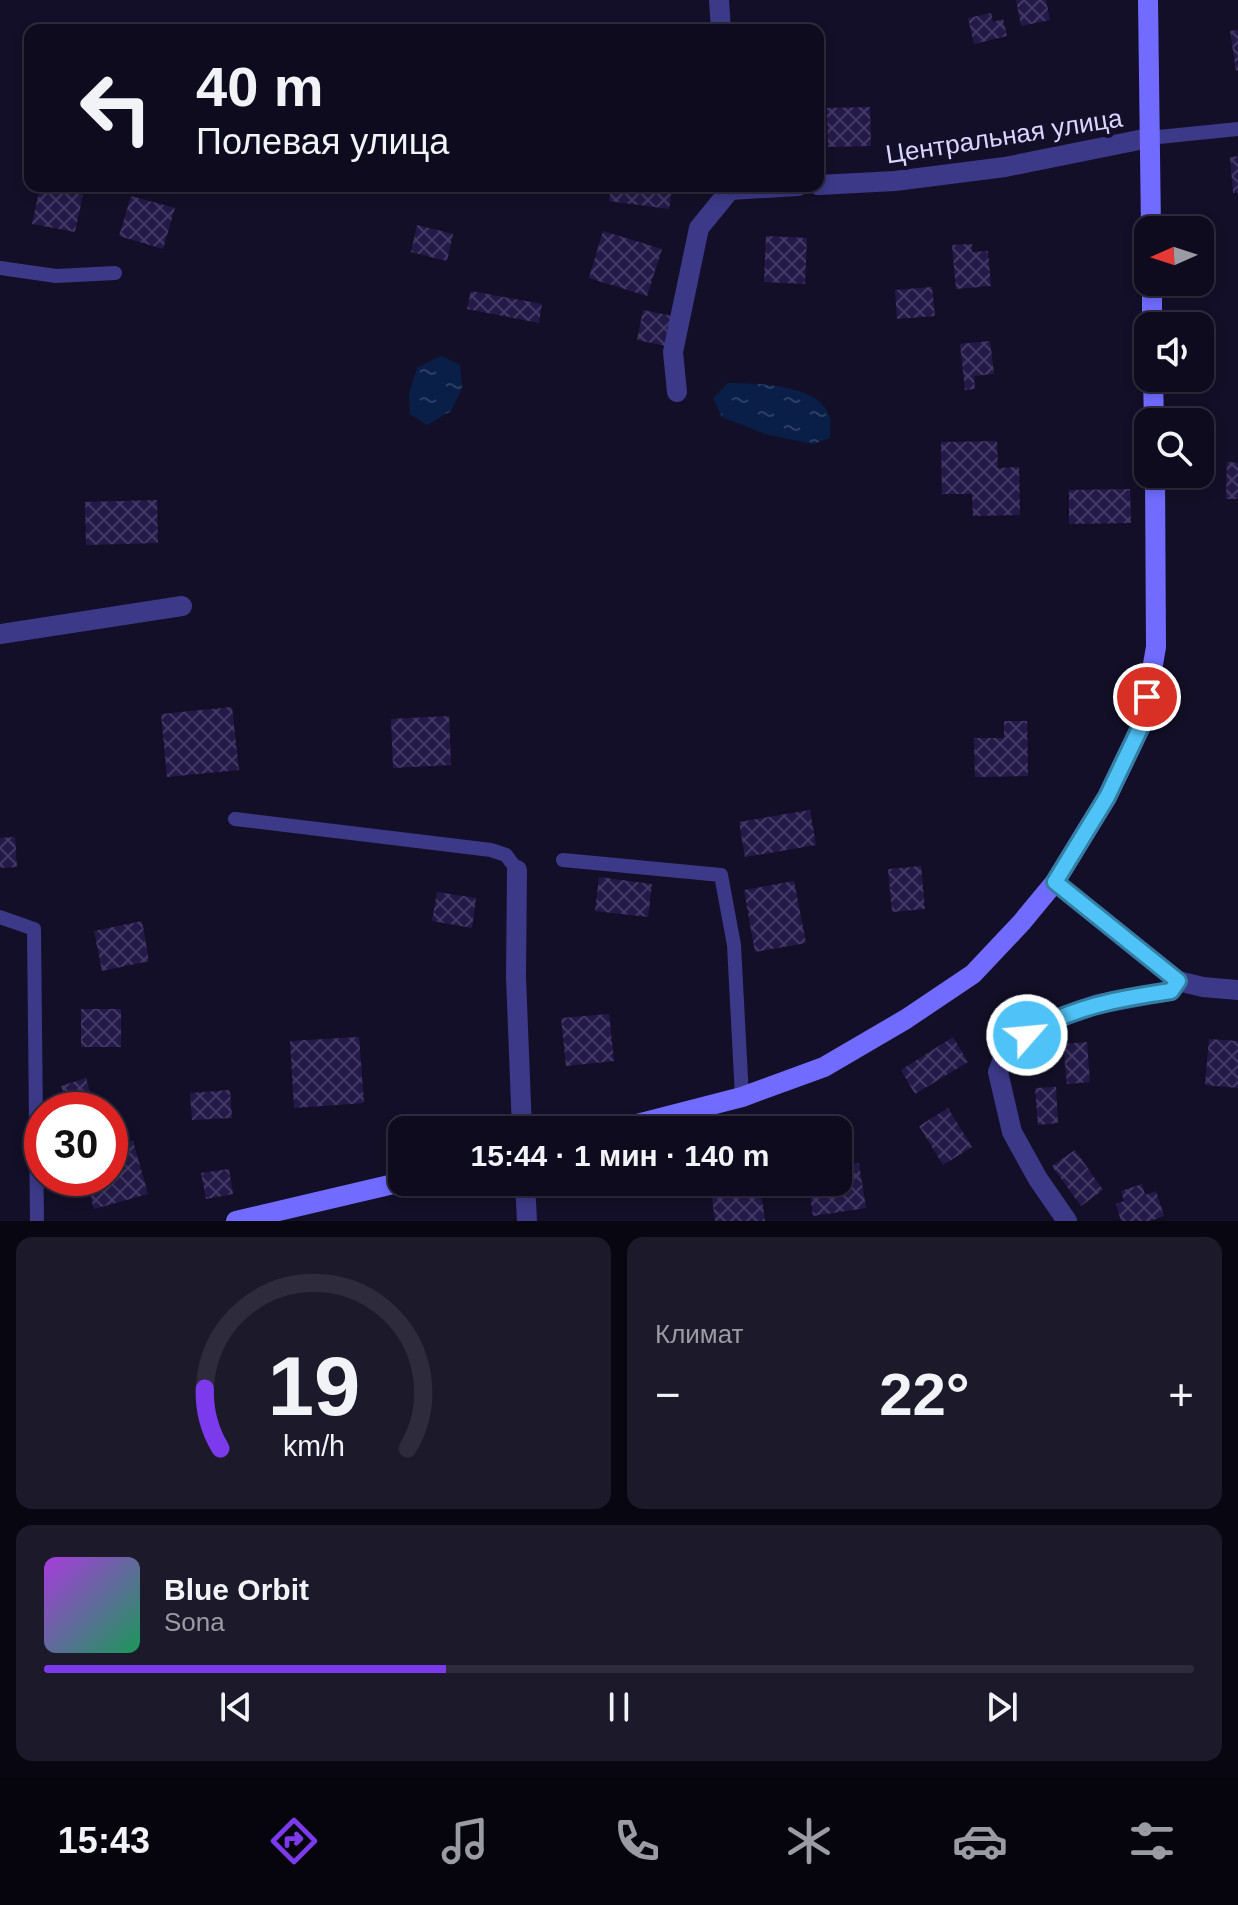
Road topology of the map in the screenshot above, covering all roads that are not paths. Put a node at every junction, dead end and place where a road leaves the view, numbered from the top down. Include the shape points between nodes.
1 (719, 0) edge
2 (1148, 0) edge
3 (721, 24) edge
4 (1238, 129) edge
5 (1149, 138) junction
6 (824, 185) edge
7 (727, 192) edge
8 (1151, 216) edge
9 (0, 268) edge
10 (115, 273) dead end
11 (677, 392) dead end
12 (1155, 488) edge
13 (182, 606) dead end
14 (0, 634) edge
15 (235, 819) dead end
16 (563, 860) dead end
17 (517, 870) joint
18 (1055, 882) junction
19 (0, 917) edge
20 (1178, 981) junction
21 (1238, 990) edge
22 (742, 1097) junction
23 (521, 1116) edge
24 (668, 1116) edge
25 (388, 1185) edge
26 (526, 1196) edge
27 (37, 1221) edge
28 (236, 1221) edge
29 (527, 1221) edge
30 (1067, 1221) edge

1 - 3 street
2 - 5 street, Центральная улица
4 - 5 lane
5 - 6 street, Центральная улица via 1005,167
5 - 8 street, Центральная улица
7 - 11 street via 699,228 673,352
9 - 10 lane via 56,276
12 - 18 street via 1156,647 1143,722 1107,797
13 - 14 street
15 - 17 lane via 491,850 506,855
16 - 22 lane via 721,875 734,945
17 - 23 street
18 - 20 street
18 - 22 street via 973,974 824,1067
19 - 27 lane via 34,929
20 - 21 street
20 - 30 street via 1171,991 1098,1004 1047,1022 1007,1048 998,1072 1012,1132
22 - 24 street
25 - 28 street
26 - 29 street

